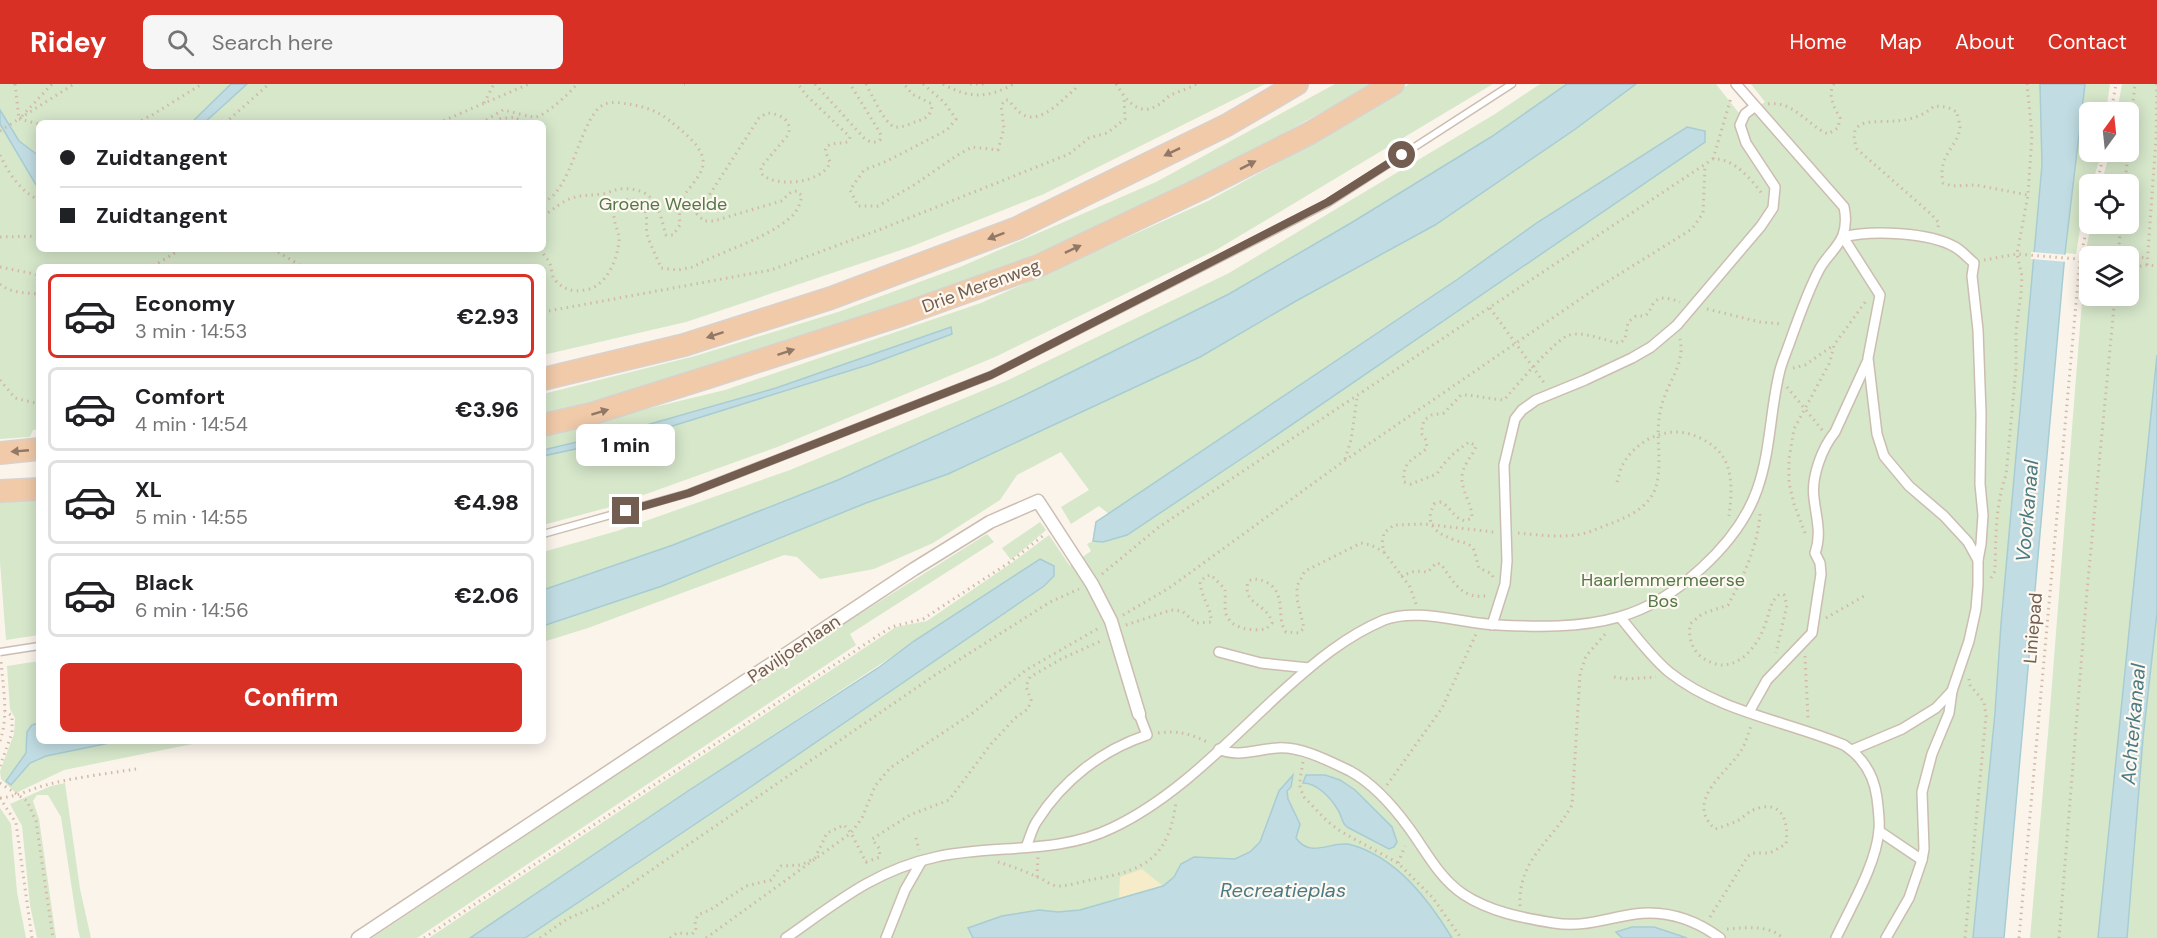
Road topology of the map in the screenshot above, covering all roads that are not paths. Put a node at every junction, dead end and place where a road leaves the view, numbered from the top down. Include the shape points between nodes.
1 (1297, 84) edge
2 (1393, 84) edge
3 (1512, 84) edge
4 (1736, 84) edge
5 (1754, 107) junction
6 (1843, 237) junction
7 (1868, 358) junction
8 (546, 378) edge
9 (546, 424) edge
10 (36, 449) edge
11 (0, 453) edge
12 (36, 489) edge
13 (0, 491) edge
14 (546, 533) edge
15 (1978, 560) junction
16 (1620, 617) junction
17 (1492, 625) junction
18 (36, 646) edge
19 (0, 651) edge
20 (1219, 652) dead end
21 (1309, 668) junction
22 (1952, 691) junction
23 (1139, 714) joint
24 (1752, 714) junction
25 (1216, 748) junction
26 (1852, 750) junction
27 (1879, 831) junction
28 (1026, 847) junction
29 (1922, 860) junction
30 (921, 861) junction
31 (357, 938) edge
32 (786, 938) edge
33 (886, 938) edge
34 (1720, 938) edge
35 (1836, 938) edge
36 (1886, 938) edge

1 -> 8 highway via 1227,125 1017,228 831,298 684,345
9 -> 2 highway, Drie Merenweg via 701,380 1038,266 1290,143
3 - 14 lane via 1328,202 991,375 689,493
4 - 5 street
5 - 6 street via 1844,207
5 - 17 street via 1740,124 1746,143 1775,187 1773,208 1761,226 1677,325 1651,347 1551,393 1522,410 1515,419 1504,465 1505,584
6 - 7 street via 1880,295
6 - 15 street via 1876,233 1932,239 1956,248 1974,263 1983,514
6 - 16 street via 1820,268 1779,371 1765,460 1757,492 1743,519 1725,545 1696,573 1670,592
7 - 15 street via 1877,434 1884,456 1909,486 1968,542
7 - 24 street via 1816,471 1813,495 1820,541 1815,553 1821,574 1812,633 1767,680
10 -> 11 highway
12 - 13 highway
15 - 22 street via 1976,609
16 - 17 street via 1545,626
16 - 24 street via 1668,671 1689,686
17 - 21 street via 1420,616 1387,619 1339,644
18 - 19 lane, bridge
20 - 21 street via 1261,663
21 - 25 street
22 - 26 street via 1936,708 1902,729
22 - 29 street via 1949,713 1922,792
23 - 28 street via 1147,735 1095,759 1069,782 1036,823
23 - 31 street, Paviljoenlaan via 1112,626 1092,584 1038,501 990,522 914,569
24 - 26 street
25 - 28 street via 1174,788 1112,829 1069,843
25 - 34 street via 1227,753 1278,748 1304,752 1352,772 1380,793 1447,880 1462,894 1502,913 1557,924 1593,924 1653,913 1687,919
26 - 27 street via 1869,769 1875,786
27 - 29 street
27 - 35 street via 1867,872
28 - 30 street
29 - 36 street via 1909,897
30 - 32 street via 868,882
30 - 33 street

